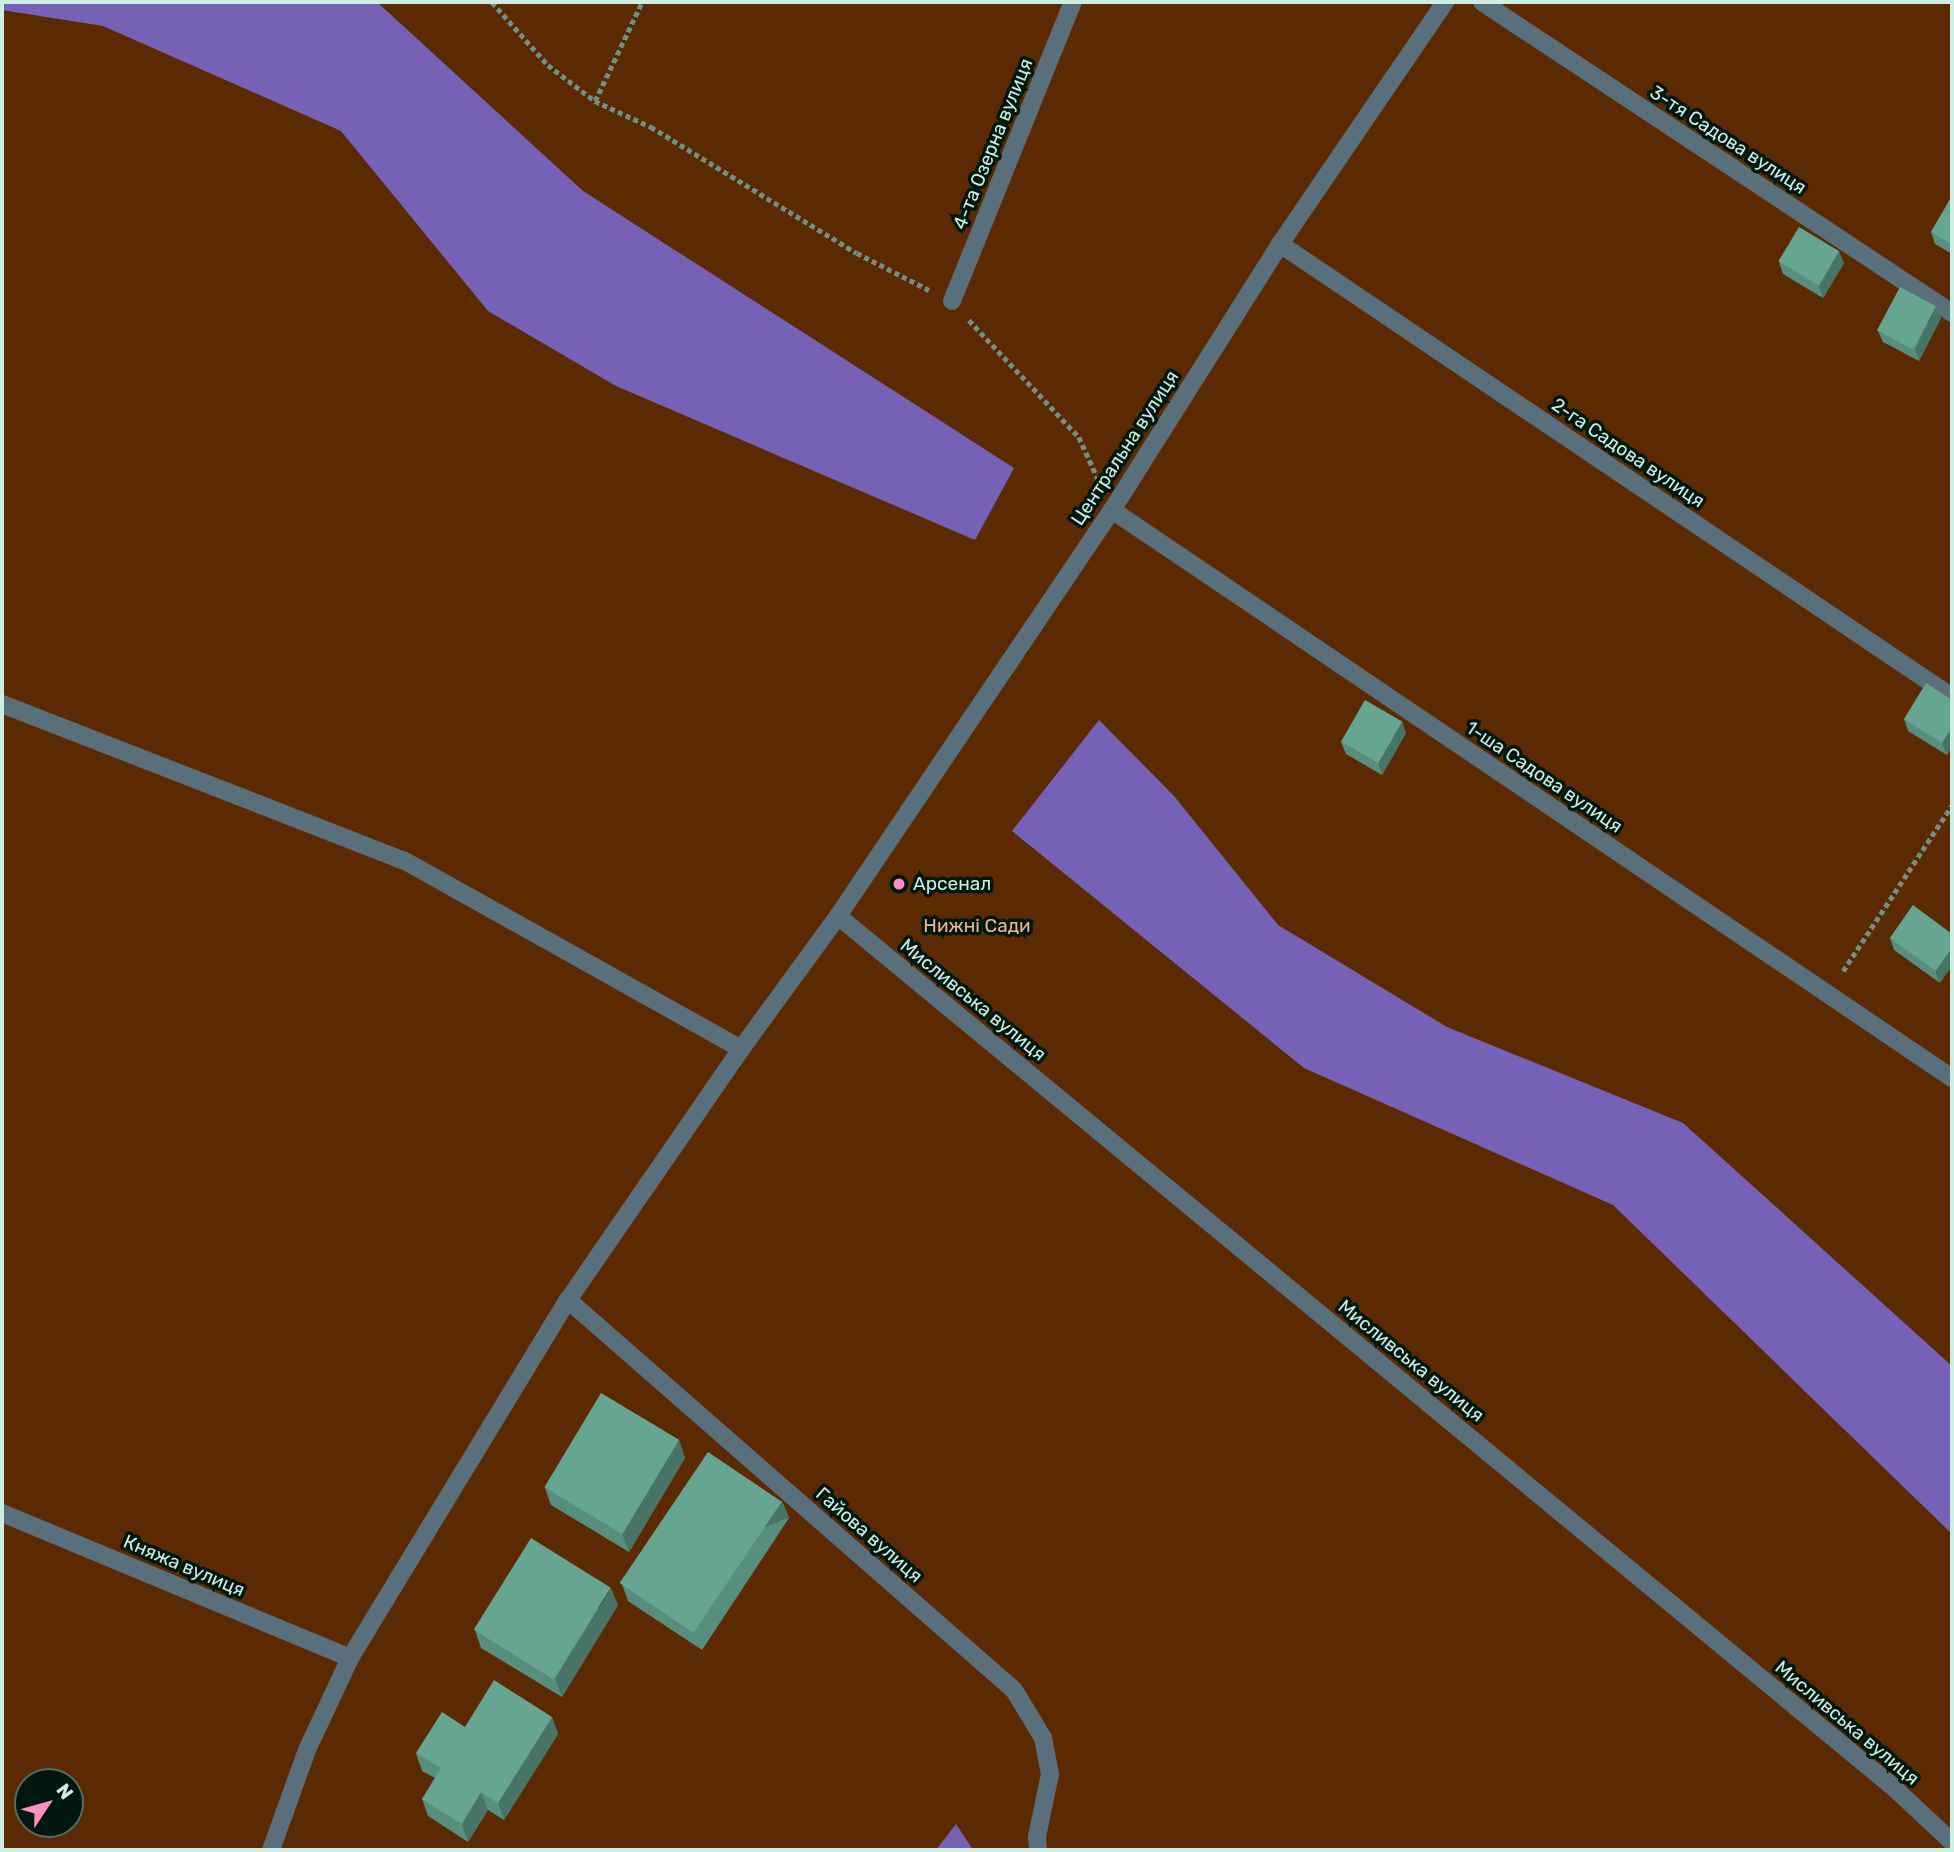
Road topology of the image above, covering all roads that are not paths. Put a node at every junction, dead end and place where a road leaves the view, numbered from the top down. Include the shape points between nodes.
1 (1073, 2) edge
2 (1446, 2) edge
3 (1482, 2) edge
4 (1280, 244) junction
5 (952, 301) road end
6 (1952, 313) edge
7 (1112, 510) junction
8 (1952, 697) edge
9 (2, 704) edge
10 (838, 916) junction
11 (741, 1049) junction
12 (1952, 1078) edge
13 (568, 1300) junction
14 (2, 1513) edge
15 (350, 1658) junction
16 (1952, 1842) edge
17 (271, 1850) edge
18 (1038, 1850) edge

1 - 5 street, 4-та Озерна вулиця
2 - 4 street, Центральна вулиця
3 - 6 street, 3-тя Садова вулиця
4 - 7 street, Центральна вулиця
4 - 8 street, 2-га Садова вулиця
7 - 10 street, Центральна вулиця
7 - 12 street, 1-ша Садова вулиця
9 - 11 street via 405,861
10 - 11 street, Центральна вулиця
10 - 16 street, Мисливська вулиця via 1881,1777
11 - 13 street, Центральна вулиця
13 - 15 street, Центральна вулиця
13 - 18 street, Гайова вулиця via 1014,1690 1043,1738 1049,1774
14 - 15 street, Княжа вулиця
15 - 17 street, Центральна вулиця via 307,1750

